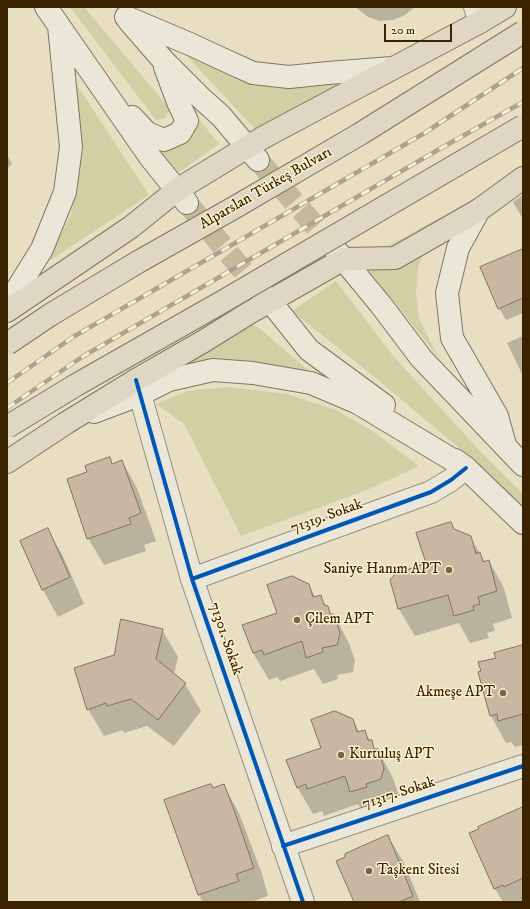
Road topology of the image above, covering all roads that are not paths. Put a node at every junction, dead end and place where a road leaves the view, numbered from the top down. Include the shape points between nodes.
1 (46, 7) edge
2 (504, 7) edge
3 (121, 12) edge
4 (478, 14) edge
5 (59, 26) junction
6 (523, 32) edge
7 (163, 60) junction
8 (392, 68) junction
9 (99, 83) junction
10 (523, 126) edge
11 (253, 153) junction
12 (523, 178) edge
13 (182, 197) junction
14 (479, 210) junction
15 (339, 254) junction
16 (264, 296) junction
17 (7, 302) edge
18 (7, 310) edge
19 (7, 344) edge
20 (138, 387) junction
21 (7, 427) edge
22 (505, 446) junction
23 (7, 462) edge
24 (523, 466) edge
25 (466, 468) junction
26 (523, 523) edge
27 (192, 579) junction
28 (523, 766) edge
29 (283, 846) junction
30 (303, 902) edge

1 - 5 main road
2 - 4 main road
3 - 7 main road
3 - 8 main road via 254,73 289,77
4 - 8 main road
5 - 9 main road
5 - 17 main road via 71,147 64,192 42,249
6 - 19 main road, Alparslan Türkeş Bulvarı, bridge via 360,134 138,262
7 - 9 main road via 187,121 180,133 164,140 147,133
7 - 11 main road via 221,116
8 - 11 main road via 264,138
9 - 13 main road via 150,157
10 - 21 main road, bridge
11 - 13 main road
12 - 14 main road
13 - 18 main road via 131,227
14 - 15 main road via 395,258
14 - 22 main road via 458,248 447,293 452,338 497,416
15 - 16 main road
15 - 22 main road via 421,358
16 - 20 main road
16 - 25 main road via 309,350
20 - 23 main road via 66,423
20 - 25 main road via 213,370 253,373 311,384 358,403
20 - 27 main road, 71301. Sokak
22 - 24 main road
25 - 26 main road
25 - 27 main road, 71319. Sokak via 432,492
27 - 29 main road, 71301. Sokak
28 - 29 main road, 71317. Sokak
29 - 30 main road, 71301. Sokak

